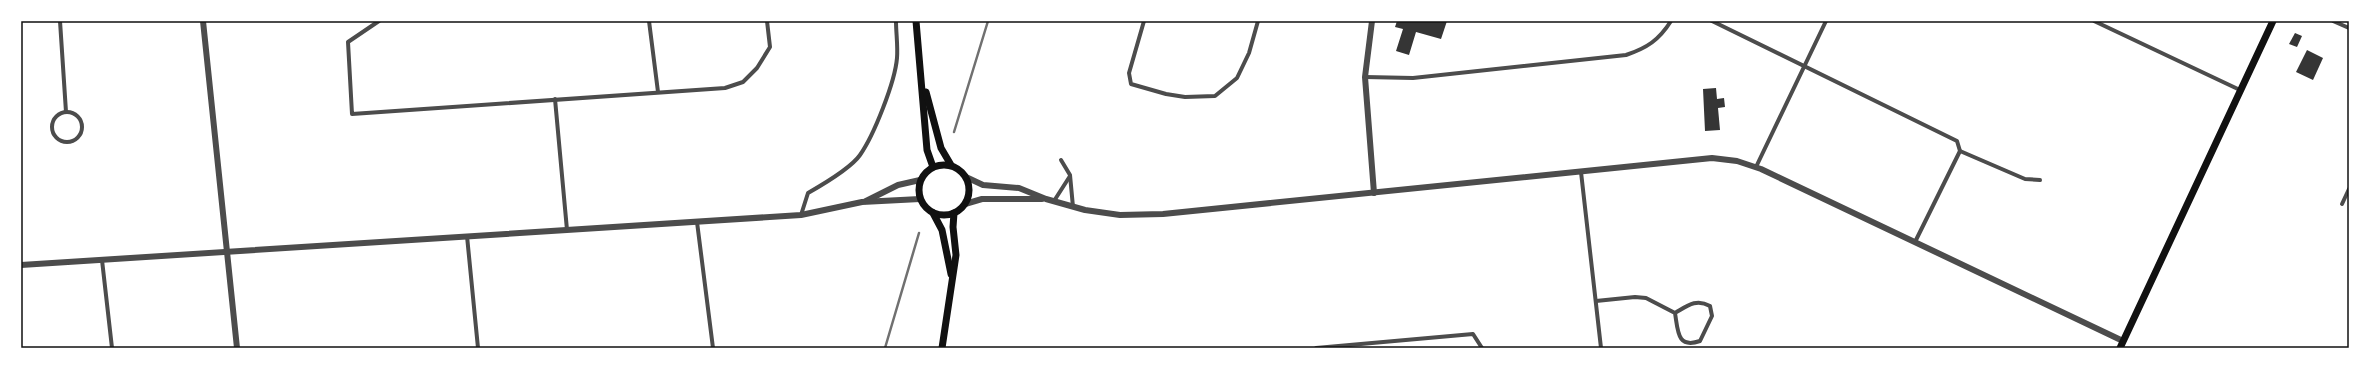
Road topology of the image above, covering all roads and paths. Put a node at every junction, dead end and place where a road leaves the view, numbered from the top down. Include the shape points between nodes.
1 (60, 21) edge
2 (203, 21) edge
3 (379, 21) edge
4 (649, 21) edge
5 (767, 21) edge
6 (896, 21) edge
7 (916, 21) edge
8 (1144, 21) edge
9 (1258, 21) edge
10 (1372, 21) edge
11 (1672, 21) edge
12 (1712, 21) edge
13 (1826, 21) edge
14 (2094, 21) edge
15 (2273, 21) edge
16 (2333, 21) edge
17 (2349, 28) edge
18 (1804, 65) junction
19 (920, 74) junction
20 (1365, 77) junction
21 (2240, 90) junction
22 (658, 92) junction
23 (555, 99) junction
24 (66, 112) junction
25 (1960, 151) junction
26 (1061, 160) dead end
27 (951, 165) junction
28 (933, 167) junction
29 (1756, 167) junction
30 (1581, 172) junction
31 (1070, 175) junction
32 (966, 178) junction
33 (920, 180) junction
34 (2040, 180) dead end
35 (2349, 189) edge
36 (1374, 193) junction
37 (920, 199) junction
38 (1046, 199) junction
39 (1054, 201) junction
40 (862, 202) junction
41 (965, 204) junction
42 (2342, 204) dead end
43 (1073, 207) junction
44 (933, 213) junction
45 (954, 213) junction
46 (801, 216) junction
47 (697, 222) junction
48 (567, 230) junction
49 (466, 236) junction
50 (1915, 242) junction
51 (225, 252) junction
52 (102, 260) junction
53 (21, 265) edge
54 (952, 281) junction
55 (1596, 301) junction
56 (1675, 313) junction
57 (2123, 341) junction
58 (112, 348) edge
59 (237, 348) edge
60 (478, 348) edge
61 (713, 348) edge
62 (942, 348) edge
63 (1316, 348) edge
64 (1482, 348) edge
65 (1600, 348) edge
66 (2120, 348) edge

1 - 24 street
2 - 51 street
3 - 23 street via 352,38 347,48 352,114
4 - 22 street
5 - 22 street via 770,47 757,68 743,82 725,88
6 - 46 street via 897,59 889,92 871,134 860,156 828,182 808,193
7 - 19 main road
8 - 9 street via 1128,73 1131,84 1185,97 1215,96 1237,78 1249,53
10 - 20 street
11 - 20 street via 1661,36 1646,48 1626,55 1413,78
12 - 18 street
13 - 18 street
14 - 21 street
15 - 21 main road
16 - 17 street
18 - 25 street via 1940,131 1956,141
18 - 29 street
19 - 27 main road via 941,148
19 - 28 main road via 928,150
20 - 36 street
21 - 57 main road
22 - 23 street
23 - 48 street
24 - 24 street via 57,115 52,128 55,137 68,142 80,135 83,126 79,117
25 - 34 street via 2025,179
25 - 50 street
26 - 31 street
27 - 28 main road
27 - 32 main road via 960,170
28 - 33 main road via 925,172
29 - 30 street via 1738,161 1712,158
29 - 50 street
30 - 36 street
30 - 55 street
31 - 39 street
31 - 43 street
32 - 38 street via 983,185 1019,188
32 - 41 main road via 969,191
33 - 37 main road
33 - 40 street via 898,185
35 - 42 street
36 - 43 street via 1163,214 1120,215
37 - 40 street
37 - 44 main road
38 - 39 street
38 - 41 street via 982,199
39 - 43 street
40 - 46 street
41 - 45 main road
44 - 45 main road
44 - 54 main road via 942,230
45 - 54 main road via 956,255
46 - 47 street
47 - 48 street
47 - 61 street
48 - 49 street
49 - 51 street
49 - 60 street
50 - 57 street
51 - 52 street
51 - 59 street
52 - 53 street
52 - 58 street
54 - 62 main road
55 - 56 street via 1646,298
55 - 65 street
56 - 56 street via 1694,302 1702,301 1710,306 1712,316 1700,341 1691,344 1683,342 1678,335
57 - 66 main road
63 - 64 street via 1473,334

